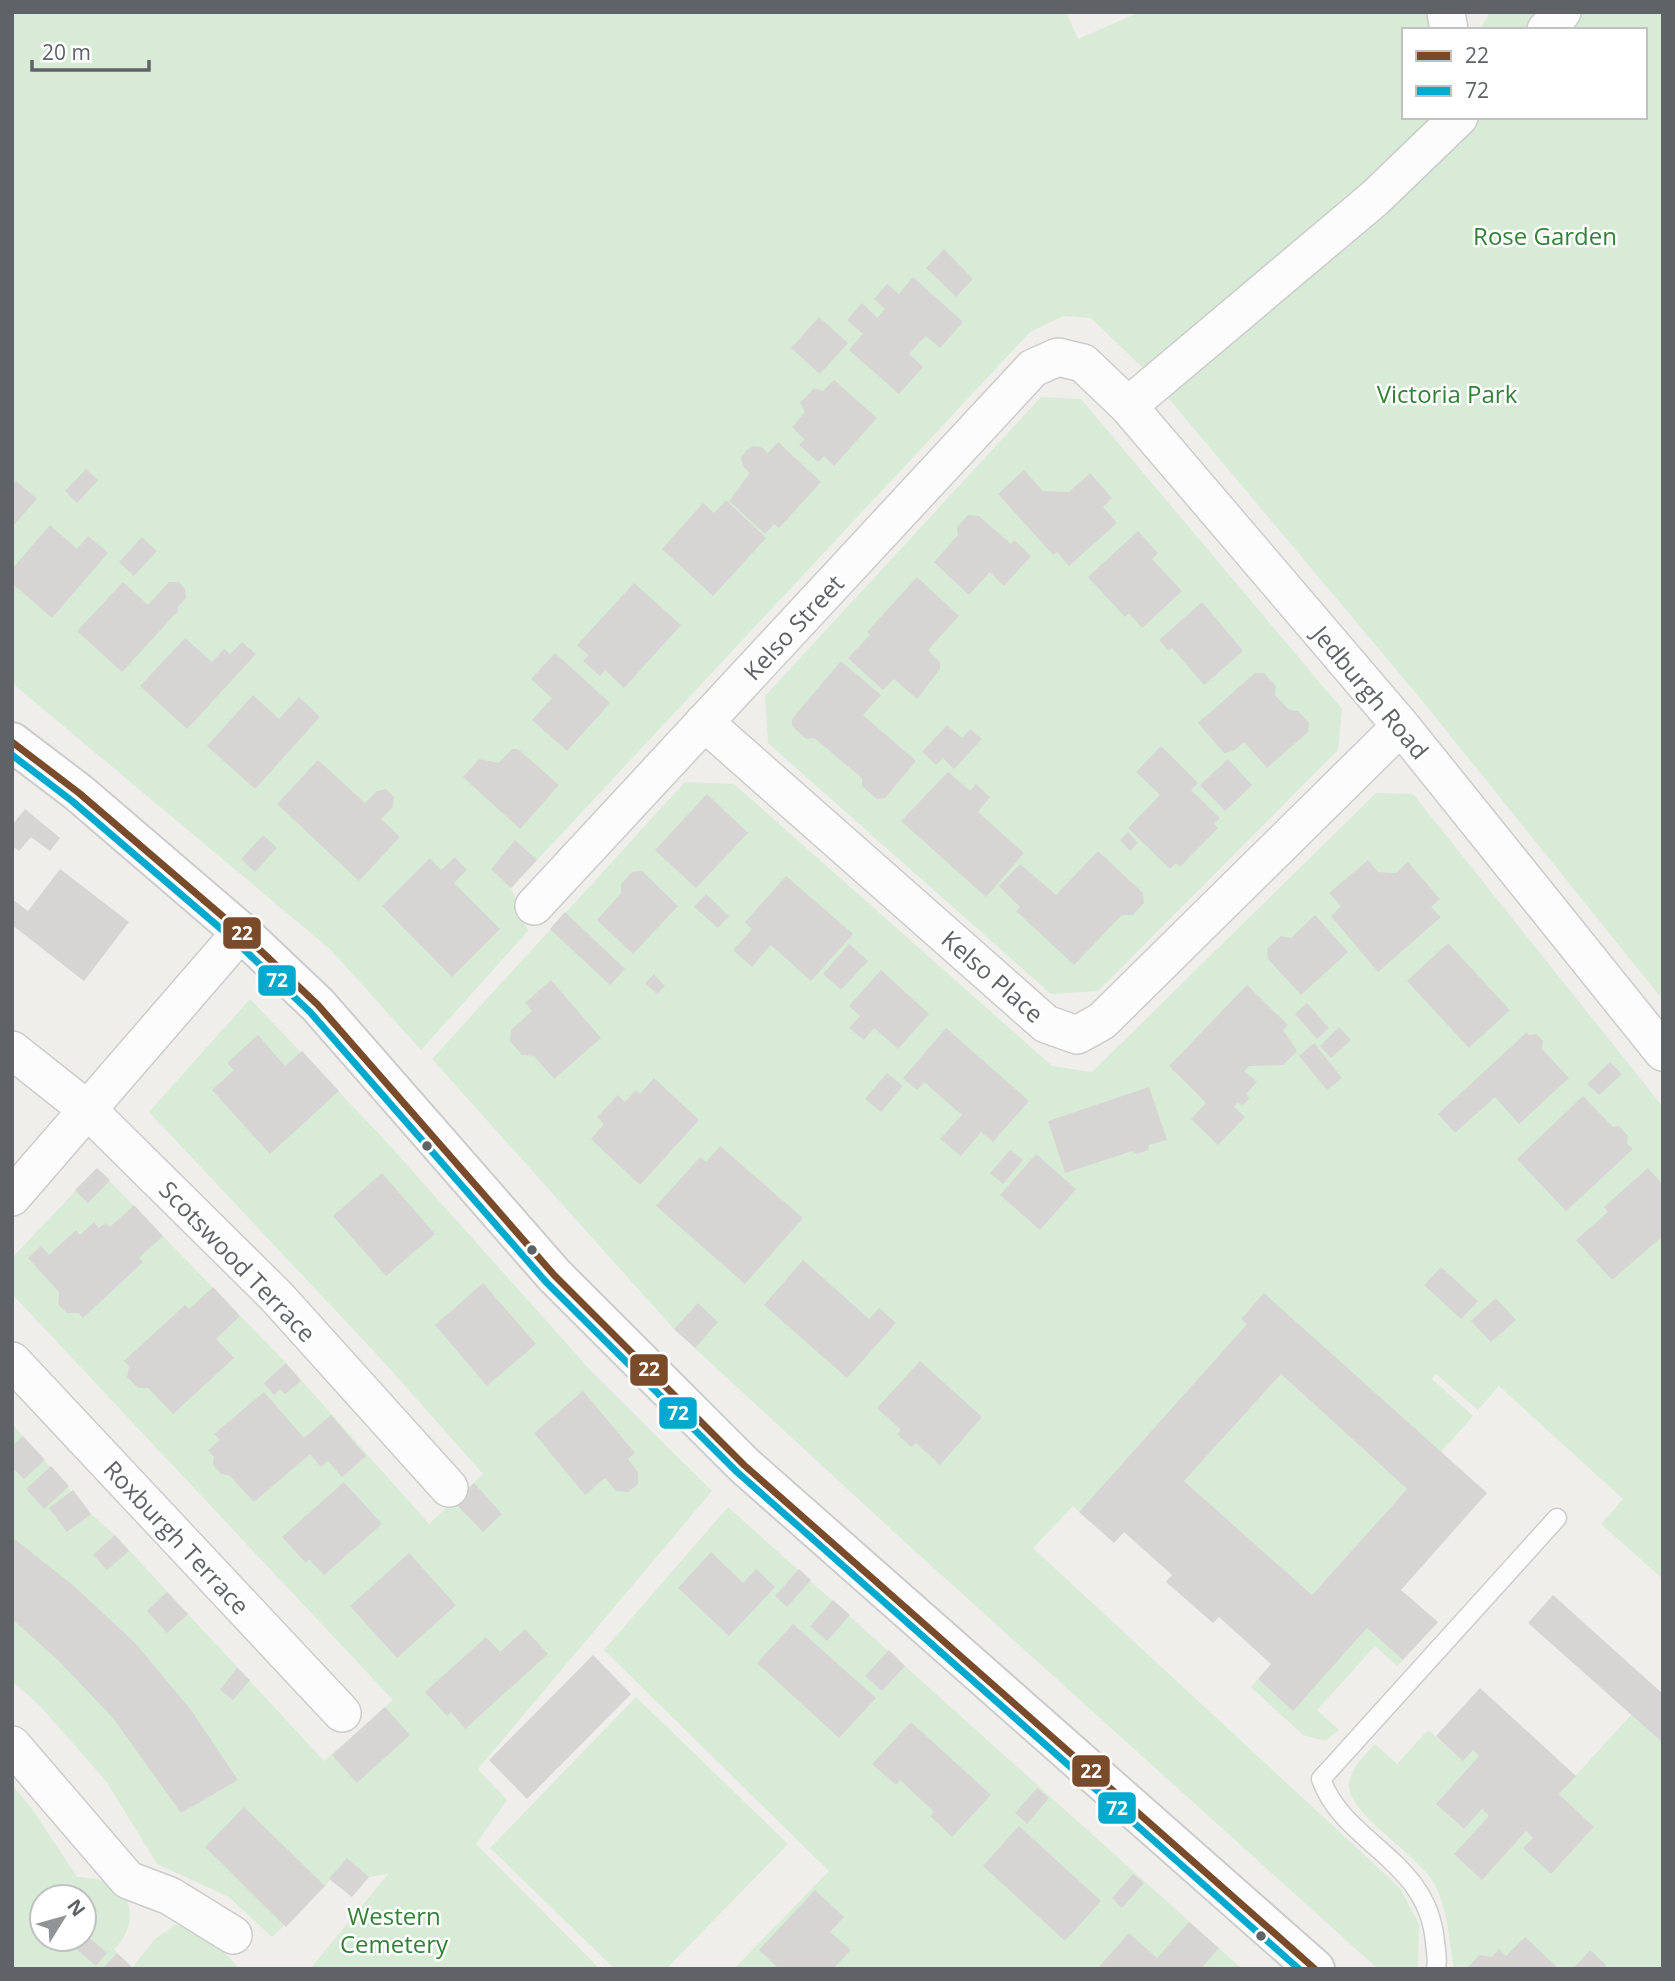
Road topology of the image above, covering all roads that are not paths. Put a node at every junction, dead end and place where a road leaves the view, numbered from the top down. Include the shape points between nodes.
1 (1562, 12) edge
2 (1548, 28) edge
3 (1457, 119) edge
4 (1058, 357) joint
5 (1128, 406) junction
6 (704, 722) junction
7 (1401, 726) junction
8 (12, 742) edge
9 (534, 906) dead end
10 (241, 932) junction
11 (12, 1050) edge
12 (1663, 1052) edge
13 (89, 1111) junction
14 (12, 1197) edge
15 (12, 1361) edge
16 (449, 1488) dead end
17 (1556, 1518) dead end
18 (342, 1713) dead end
19 (12, 1745) edge
20 (233, 1935) dead end
21 (1315, 1969) edge
22 (1436, 1969) edge

1 - 2 street
3 - 5 street via 1375,198
4 - 5 street, Jedburgh Road via 1083,363
4 - 6 street, Kelso Street via 1033,368
5 - 7 street, Jedburgh Road
6 - 7 street, Kelso Place via 1046,1024 1077,1035 1102,1021
6 - 9 street, Kelso Street
7 - 12 street, Jedburgh Road
8 - 10 street via 79,793
10 - 13 street
10 - 21 street via 318,1005 554,1275 744,1465
11 - 13 street, Scotswood Terrace
13 - 14 street
13 - 16 street, Scotswood Terrace via 277,1297
15 - 18 street, Roxburgh Terrace
17 - 22 lane via 1321,1779 1327,1798 1412,1880 1433,1920
19 - 20 street via 128,1880 170,1896

